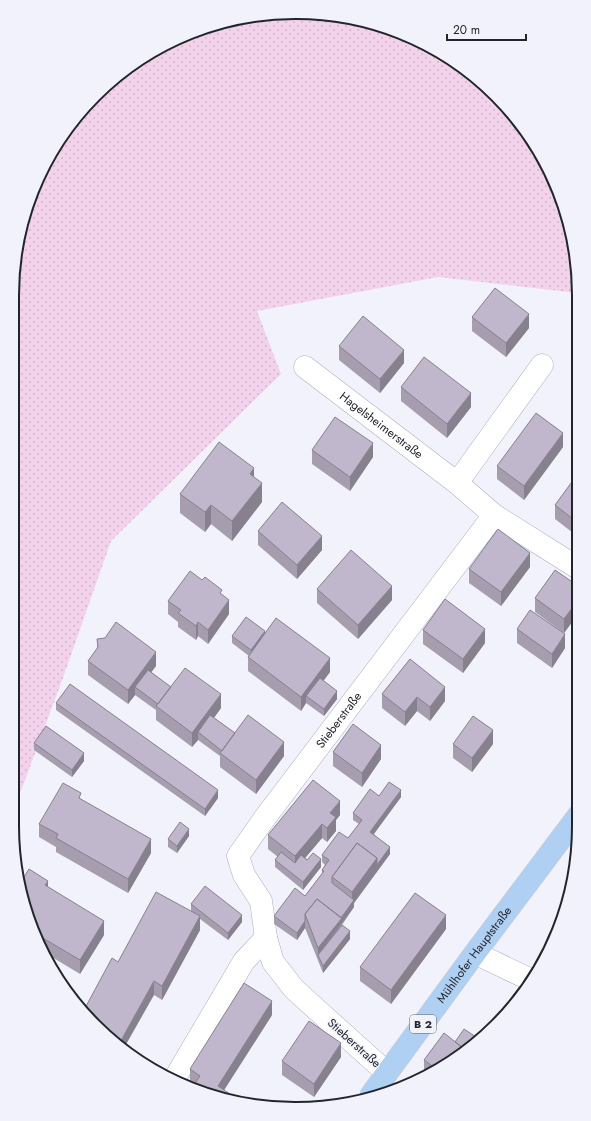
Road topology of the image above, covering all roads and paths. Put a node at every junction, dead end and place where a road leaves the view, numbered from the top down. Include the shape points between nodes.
1 (542, 365) dead end
2 (305, 367) dead end
3 (458, 483) junction
4 (494, 515) junction
5 (572, 564) edge
6 (572, 824) edge
7 (266, 938) junction
8 (475, 953) junction
9 (526, 978) edge
10 (387, 1073) junction
11 (177, 1075) edge
12 (374, 1090) edge

1 - 3 street
2 - 3 street, Hagelsheimerstraße
3 - 4 street, Hagelsheimerstraße
4 - 5 street, Hagelsheimerstraße
4 - 7 street, Stieberstraße via 238,856 244,875 261,901
6 - 8 main road, Mühlhofer Hauptstraße / B 2
7 - 10 street, Stieberstraße via 273,962 294,989
7 - 11 street via 244,962
8 - 9 street
8 - 10 main road, Mühlhofer Hauptstraße / B 2
10 - 12 main road, Mühlhofer Hauptstraße / B 2

